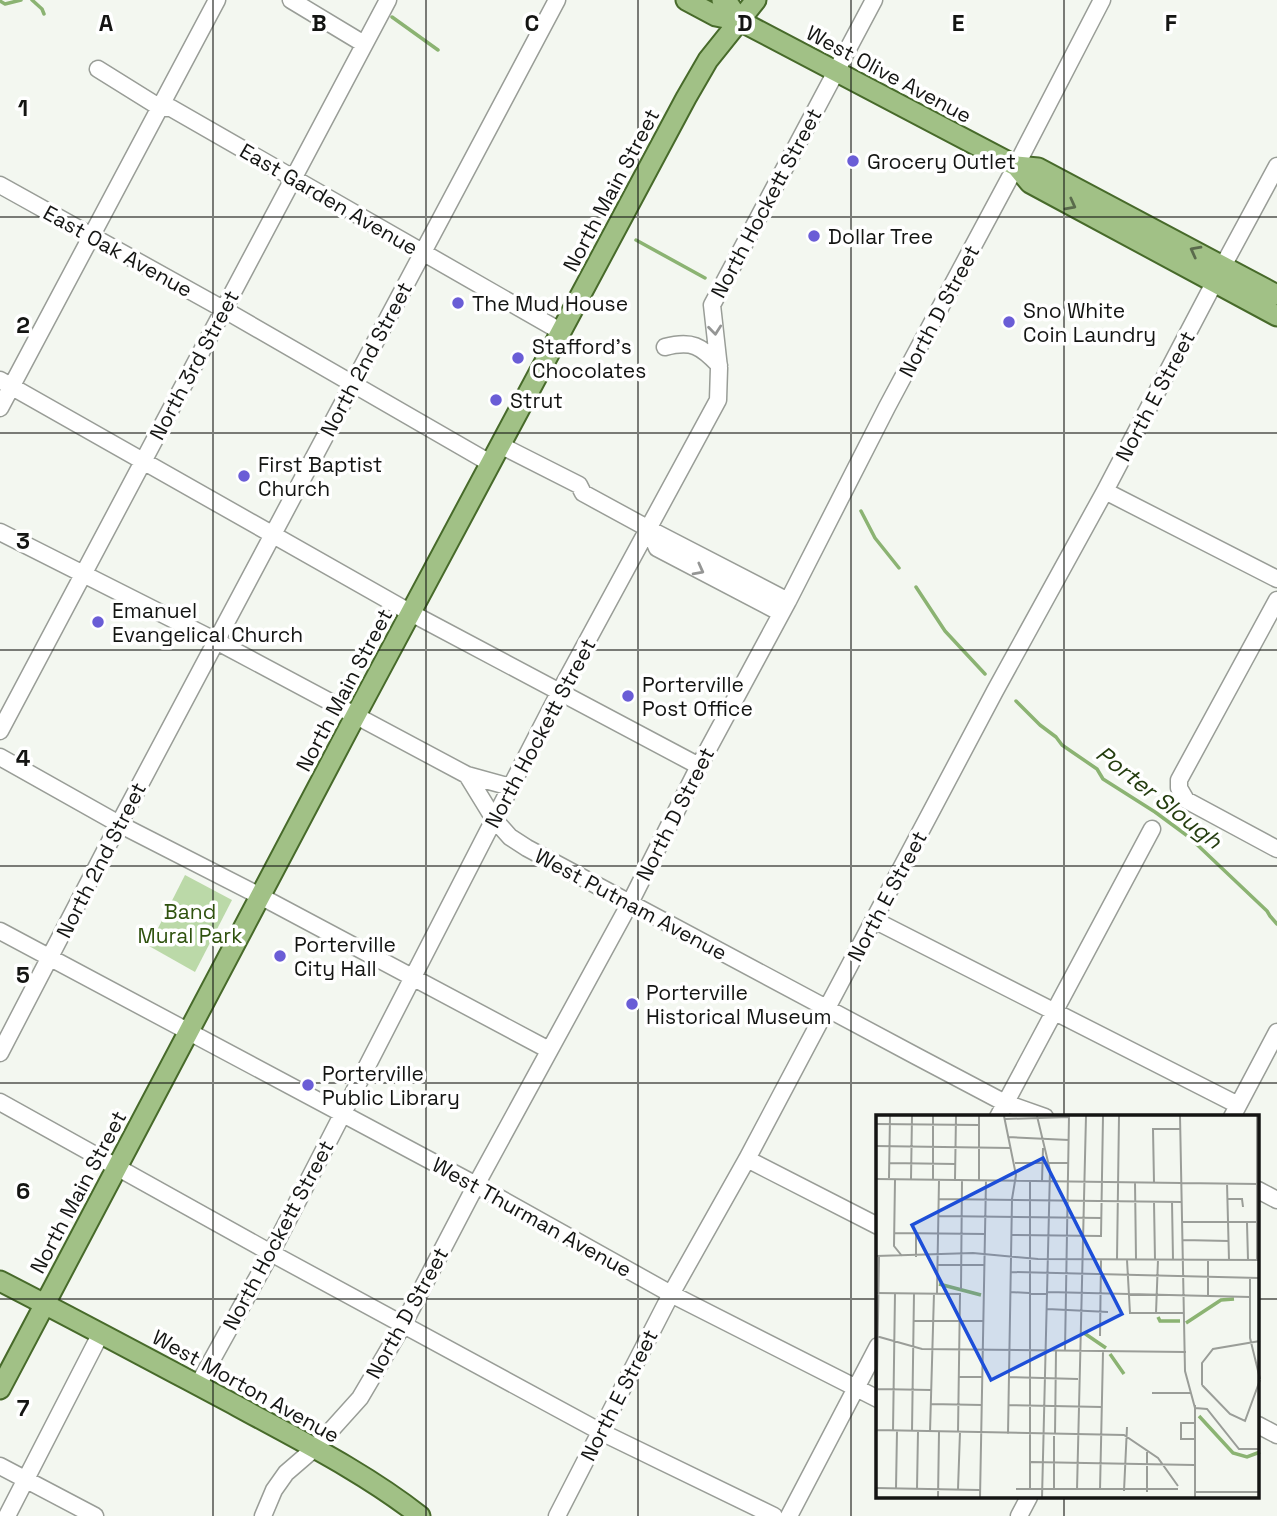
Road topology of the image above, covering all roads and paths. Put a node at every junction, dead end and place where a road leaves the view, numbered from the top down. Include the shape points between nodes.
1 (218, 0) edge
2 (291, 0) edge
3 (388, 0) edge
4 (557, 0) edge
5 (686, 0) edge
6 (722, 0) edge
7 (756, 0) edge
8 (874, 0) edge
9 (1102, 0) edge
10 (740, 21) junction
11 (364, 44) junction
12 (99, 69) dead end
13 (835, 72) junction
14 (159, 107) junction
15 (1016, 166) junction
16 (1277, 166) edge
17 (292, 178) junction
18 (0, 185) edge
19 (92, 237) junction
20 (423, 253) junction
21 (1218, 275) junction
22 (1277, 295) edge
23 (223, 309) junction
24 (1277, 316) edge
25 (560, 331) junction
26 (665, 347) dead end
27 (719, 365) junction
28 (352, 383) junction
29 (6, 384) edge
30 (0, 408) edge
31 (500, 445) junction
32 (144, 462) junction
33 (490, 463) junction
34 (1105, 491) junction
35 (649, 529) junction
36 (0, 532) edge
37 (272, 536) junction
38 (82, 575) junction
39 (1277, 579) edge
40 (1277, 600) edge
41 (785, 607) junction
42 (411, 613) junction
43 (216, 641) junction
44 (559, 693) junction
45 (356, 715) junction
46 (0, 731) edge
47 (0, 757) edge
48 (699, 766) junction
49 (467, 775) junction
50 (511, 787) junction
51 (494, 819) junction
52 (119, 824) junction
53 (1152, 829) dead end
54 (1277, 849) edge
55 (260, 896) junction
56 (630, 902) junction
57 (874, 920) junction
58 (0, 931) edge
59 (51, 958) junction
60 (412, 978) junction
61 (827, 1009) junction
62 (1054, 1012) junction
63 (188, 1031) junction
64 (1277, 1032) edge
65 (549, 1049) junction
66 (0, 1053) edge
67 (0, 1102) edge
68 (1002, 1110) edge
69 (1235, 1111) edge
70 (341, 1114) junction
71 (1033, 1115) edge
72 (747, 1159) junction
73 (117, 1166) junction
74 (475, 1185) junction
75 (1260, 1191) edge
76 (1277, 1200) edge
77 (876, 1225) edge
78 (271, 1253) junction
79 (0, 1282) edge
80 (671, 1294) junction
81 (44, 1304) junction
82 (403, 1325) junction
83 (101, 1333) junction
84 (876, 1350) edge
85 (198, 1385) junction
86 (856, 1388) junction
87 (0, 1389) edge
88 (876, 1398) edge
89 (1260, 1426) edge
90 (601, 1432) junction
91 (1277, 1435) edge
92 (315, 1448) junction
93 (0, 1466) edge
94 (26, 1480) junction
95 (1028, 1498) edge
96 (7, 1516) edge
97 (95, 1516) edge
98 (263, 1516) edge
99 (420, 1516) edge
100 (557, 1516) edge
101 (774, 1516) edge
102 (789, 1516) edge
103 (1019, 1516) edge

1 - 14 street
2 - 11 street
3 - 11 street, North 3rd Street
4 - 20 street, North 2nd Street
5 - 10 main road via 716,16
6 - 10 main road
7 - 10 main road, North Main Street
8 - 13 street, North Hockett Street
9 - 15 street, North D Street
10 - 13 main road, West Olive Avenue
10 - 25 main road, North Main Street via 702,70
11 - 17 street, North 3rd Street
12 - 14 street, East Garden Avenue
13 - 15 main road, West Olive Avenue
13 -> 27 street, North Hockett Street via 712,304
14 - 17 street, East Garden Avenue via 171,108
14 - 19 street
15 - 21 main road, West Olive Avenue via 1030,183
15 - 41 street, North D Street
16 - 21 street, North E Street
17 - 20 street, East Garden Avenue
17 - 23 street, North 3rd Street
18 - 19 street, East Oak Avenue
19 - 23 street, East Oak Avenue
19 - 29 street
20 - 25 street, East Garden Avenue
20 - 28 street, North 2nd Street
21 - 22 main road, West Olive Avenue
21 - 24 main road, West Olive Avenue
21 - 34 street, North E Street
23 - 28 street, East Oak Avenue
23 - 32 street, North 3rd Street
25 - 31 main road, North Main Street
26 - 27 street via 696,345
27 - 35 street, North Hockett Street via 718,400
28 - 33 street, East Oak Avenue
28 - 37 street, North 2nd Street
29 - 30 street
29 - 32 street
31 - 33 main road, North Main Street
31 - 35 street via 579,485 583,493
32 - 37 street
32 - 38 street, North 3rd Street
33 - 42 main road, North Main Street
34 - 39 street
34 - 57 street, North E Street
35 - 41 street
35 - 44 street, North Hockett Street
36 - 38 street
37 - 42 street
37 - 43 street, North 2nd Street
38 - 43 street
38 - 46 street, North 3rd Street
40 - 54 street via 1179,780 1186,800
41 - 48 street, North D Street
42 - 44 street
42 - 45 main road, North Main Street
43 - 45 street
43 - 52 street, North 2nd Street
44 - 48 street
44 - 50 street, North Hockett Street
45 - 49 street
45 - 55 main road, North Main Street
47 - 52 street
48 - 56 street, North D Street
49 - 50 street
49 - 51 street, West Putnam Avenue
50 - 51 street, North Hockett Street
51 - 56 street, West Putnam Avenue via 527,848
51 - 60 street, North Hockett Street
52 - 55 street
52 - 59 street, North 2nd Street
53 - 62 street
55 - 60 street
55 - 63 main road, North Main Street
56 - 61 street, West Putnam Avenue
56 - 65 street, North D Street
57 - 61 street, North E Street
57 - 62 street
58 - 59 street, West Thurman Avenue
59 - 63 street, West Thurman Avenue
59 - 66 street, North 2nd Street
60 - 65 street
60 - 70 street, North Hockett Street
61 - 68 street, West Putnam Avenue
61 - 72 street, North E Street
62 - 68 street
62 - 69 street
63 - 70 street, West Thurman Avenue
63 - 73 main road, North Main Street
64 - 69 street
65 - 74 street, North D Street
67 - 73 street
68 - 71 street, West Putnam Avenue
70 - 74 street, West Thurman Avenue
70 - 78 street, North Hockett Street
72 - 77 street
72 - 80 street, North E Street
73 - 78 street
73 - 81 main road, North Main Street
74 - 80 street, West Thurman Avenue
74 - 82 street, North D Street
75 - 76 street
78 - 82 street
78 - 85 street, North Hockett Street
79 - 81 main road, West Morton Avenue
80 - 86 street, West Thurman Avenue
80 - 90 street, North E Street
81 - 83 main road, West Morton Avenue
81 - 87 main road, North Main Street
82 - 90 street
82 - 92 street, North D Street via 360,1398
83 - 85 main road, West Morton Avenue
83 - 94 street
84 - 86 street
85 - 92 main road, West Morton Avenue
86 - 88 street, West Thurman Avenue
86 - 102 street
89 - 91 street
90 - 100 street, North E Street
90 - 101 street
92 - 98 street, North D Street via 286,1473
92 - 99 main road, West Morton Avenue
93 - 94 street
94 - 96 street
94 - 97 street
95 - 103 street

